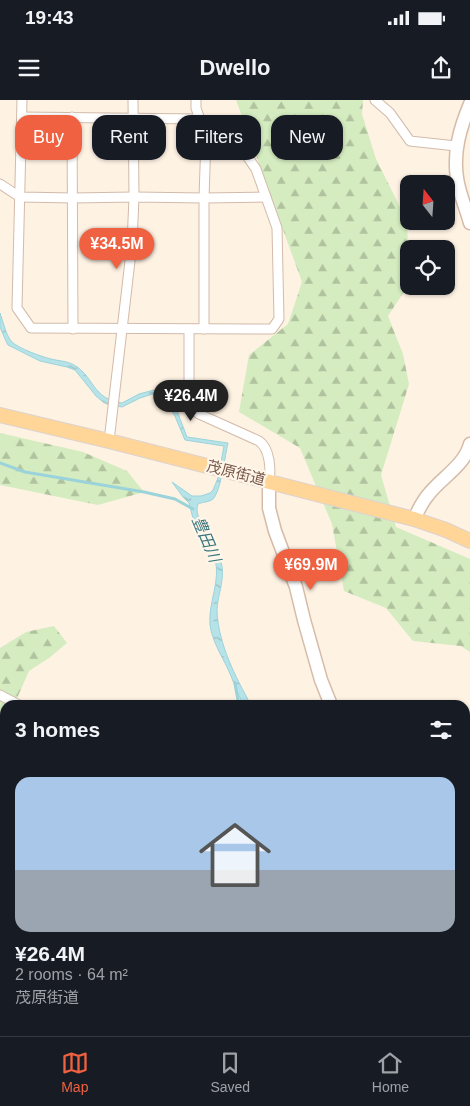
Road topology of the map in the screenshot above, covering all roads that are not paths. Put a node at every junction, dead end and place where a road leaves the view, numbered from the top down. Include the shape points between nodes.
1 (22, 100) edge
2 (133, 100) edge
3 (196, 100) edge
4 (375, 100) edge
5 (470, 104) edge
6 (22, 115) edge
7 (134, 115) edge
8 (199, 115) edge
9 (456, 146) junction
10 (21, 160) edge
11 (73, 160) edge
12 (134, 160) edge
13 (205, 160) edge
14 (250, 160) edge
15 (0, 184) edge
16 (20, 197) junction
17 (134, 197) junction
18 (266, 197) junction
19 (73, 198) junction
20 (204, 198) junction
21 (470, 223) edge
22 (73, 329) junction
23 (123, 329) junction
24 (189, 329) junction
25 (204, 329) junction
26 (0, 415) edge
27 (108, 441) junction
28 (470, 444) edge
29 (269, 481) junction
30 (414, 518) junction
31 (470, 541) edge
32 (329, 700) edge

1 - 6 street
2 - 7 street
3 - 8 street
4 - 9 street via 390,113 410,141
5 - 9 street
9 - 21 street via 457,179
10 - 16 street
11 - 19 street
12 - 17 street
13 - 20 street
14 - 18 street
15 - 16 street
16 - 19 street
16 - 22 street via 17,308 31,328
17 - 19 street
17 - 20 street
17 - 23 street
18 - 20 street
18 - 25 street via 277,228 279,319 272,329
19 - 22 street
20 - 25 street
22 - 23 street
23 - 24 street
23 - 27 street
24 - 25 street
24 - 29 street via 190,406 199,414 263,444
26 - 27 main road, 茂原街道
27 - 29 main road, 茂原街道
28 - 30 street via 459,463 428,495
29 - 30 main road, 茂原街道
29 - 32 street via 275,531 296,587
30 - 31 main road, 茂原街道

